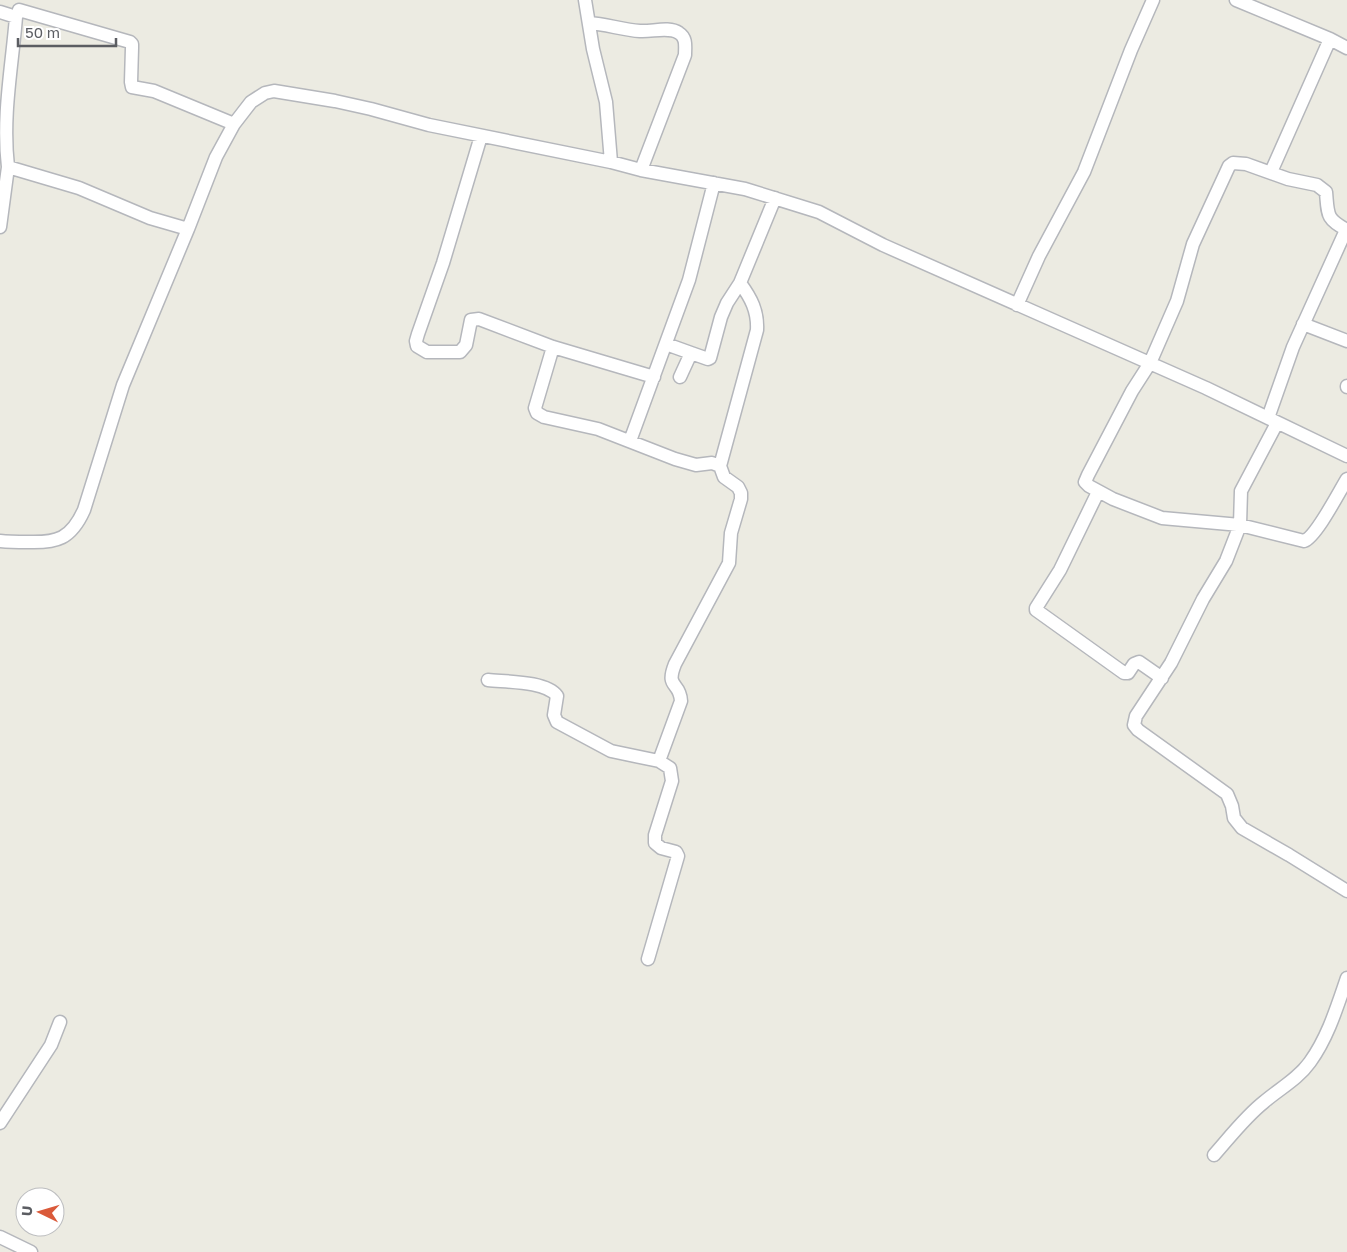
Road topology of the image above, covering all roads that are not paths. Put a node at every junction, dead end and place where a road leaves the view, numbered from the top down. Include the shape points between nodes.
1 (585, 0) edge
2 (1153, 0) edge
3 (1236, 0) edge
4 (19, 9) edge
5 (0, 12) edge
6 (589, 23) junction
7 (1330, 39) junction
8 (1347, 48) edge
9 (234, 124) junction
10 (481, 136) junction
11 (3, 146) edge
12 (611, 162) junction
13 (8, 167) junction
14 (642, 170) junction
15 (1271, 172) junction
16 (714, 183) junction
17 (775, 198) junction
18 (0, 227) edge
19 (188, 228) junction
20 (1346, 230) edge
21 (740, 283) junction
22 (1017, 305) junction
23 (1302, 324) junction
24 (1347, 341) edge
25 (666, 344) junction
26 (552, 346) junction
27 (691, 354) junction
28 (1150, 363) junction
29 (654, 377) junction
30 (680, 377) dead end
31 (1273, 421) junction
32 (630, 441) junction
33 (1347, 456) edge
34 (720, 466) junction
35 (1347, 479) edge
36 (1098, 492) junction
37 (1240, 525) junction
38 (0, 541) edge
39 (1162, 678) junction
40 (488, 680) dead end
41 (659, 761) junction
42 (1347, 891) edge
43 (648, 959) dead end
44 (1347, 978) edge
45 (60, 1022) dead end
46 (0, 1123) edge
47 (1214, 1155) dead end
48 (2, 1242) edge
49 (31, 1252) edge

1 - 6 street
2 - 22 street via 1084,172
3 - 7 street
4 - 5 street
4 - 9 street via 130,42 132,87 154,90
4 - 11 street
6 - 12 street via 606,102
6 - 14 street via 639,31 675,31 686,44 685,55
7 - 8 street
7 - 15 street
9 - 10 street via 259,96 280,92 353,105
9 - 19 street via 216,157
10 - 12 street
10 - 26 street via 418,334 417,346 427,352 460,352 466,345 471,320 479,319
11 - 13 street
12 - 14 street
13 - 18 street
13 - 19 street via 79,188 150,218
14 - 16 street
15 - 20 street via 1322,188 1326,192 1330,218
15 - 28 street via 1239,162 1229,166 1193,244 1177,301
16 - 17 street
16 - 25 street via 688,280
17 - 21 street
17 - 22 street via 827,216 883,245
19 - 38 street via 122,385 78,523 55,541
20 - 23 street
21 - 27 street via 726,304 710,358
21 - 34 street via 756,310 757,330
22 - 28 street
23 - 24 street
23 - 31 street
25 - 27 street
25 - 29 street
26 - 29 street
26 - 32 street via 536,412
27 - 30 street
28 - 31 street
28 - 36 street via 1088,475 1086,483
29 - 32 street
31 - 33 street
31 - 37 street via 1241,491
32 - 34 street via 676,460
34 - 41 street via 724,477 741,493 731,533 729,563 672,670 672,682 681,694 681,700
35 - 37 street via 1307,540
36 - 37 street via 1162,518
36 - 39 street via 1060,570 1036,610 1124,673 1139,662
37 - 39 street via 1226,561
39 - 42 street via 1136,716 1134,725 1138,730 1227,794 1234,818 1242,828
40 - 41 street via 546,688 557,696 554,715 557,722 612,751
41 - 43 street via 670,768 672,781 655,843 678,856
44 - 47 street via 1334,1018 1310,1062 1299,1075 1263,1102
45 - 46 street via 51,1045
48 - 49 street

